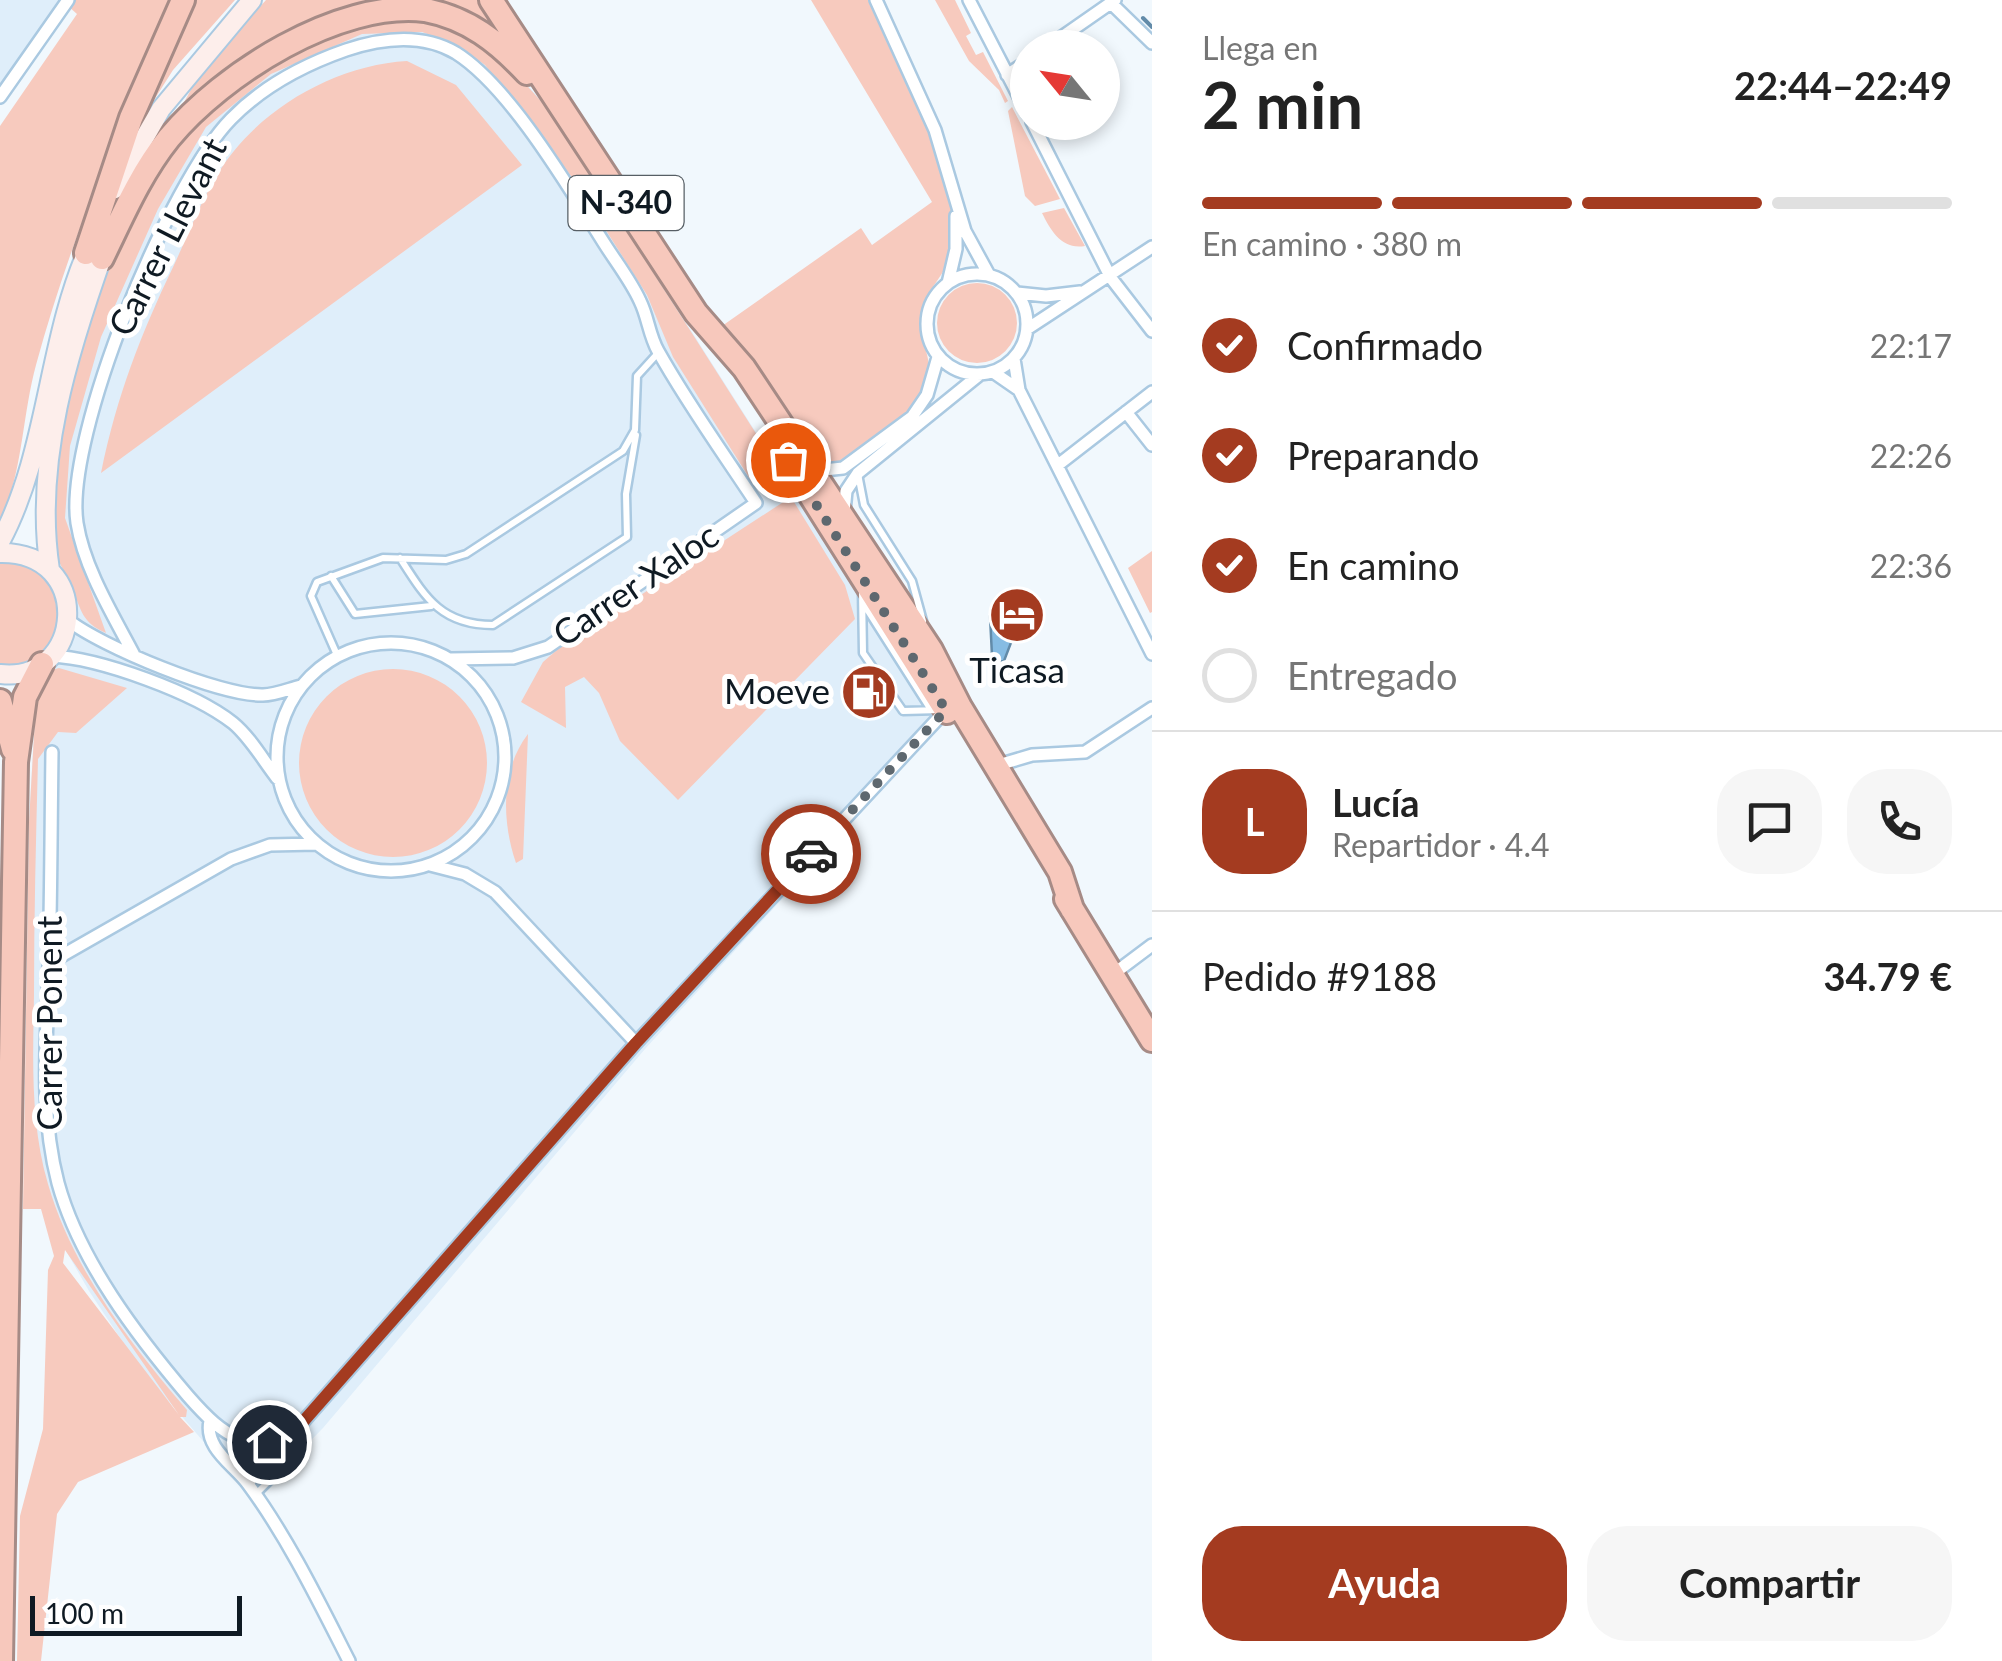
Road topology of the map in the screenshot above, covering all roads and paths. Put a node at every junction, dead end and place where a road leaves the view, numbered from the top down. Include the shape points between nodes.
1 (68, 0) edge
2 (183, 0) edge
3 (252, 0) edge
4 (491, 0) edge
5 (876, 0) edge
6 (969, 0) edge
7 (1113, 1) edge
8 (1072, 30) edge
9 (1152, 43) edge
10 (1008, 75) joint
11 (1010, 79) edge
12 (1, 93) edge
13 (574, 122) junction
14 (1041, 140) edge
15 (956, 207) junction
16 (1152, 247) edge
17 (94, 255) junction
18 (989, 275) junction
19 (1111, 278) junction
20 (948, 283) junction
21 (1084, 292) junction
22 (1017, 293) junction
23 (696, 313) junction
24 (1027, 329) junction
25 (1152, 331) edge
26 (659, 352) junction
27 (938, 357) junction
28 (1014, 360) junction
29 (993, 372) junction
30 (978, 375) junction
31 (1019, 390) junction
32 (1152, 392) edge
33 (1126, 412) junction
34 (636, 424) junction
35 (1152, 445) edge
36 (804, 462) junction
37 (1058, 465) junction
38 (858, 473) junction
39 (756, 503) joint
40 (845, 516) junction
41 (0, 542) edge
42 (0, 553) edge
43 (400, 558) junction
44 (50, 570) junction
45 (331, 576) junction
46 (862, 576) junction
47 (862, 602) junction
48 (432, 606) junction
49 (68, 620) junction
50 (1148, 636) edge
51 (931, 650) junction
52 (1152, 654) edge
53 (134, 655) junction
54 (337, 656) junction
55 (452, 659) junction
56 (47, 660) junction
57 (0, 674) edge
58 (946, 681) junction
59 (300, 686) junction
60 (0, 701) edge
61 (1152, 708) edge
62 (939, 710) junction
63 (52, 752) dead end
64 (16, 762) junction
65 (1005, 763) junction
66 (278, 780) junction
67 (1009, 788) junction
68 (316, 844) junction
69 (430, 865) junction
70 (1072, 909) junction
71 (1152, 946) edge
72 (49, 963) junction
73 (1112, 975) junction
74 (1152, 1040) edge
75 (636, 1043) junction
76 (210, 1421) junction
77 (269, 1442) junction
78 (295, 1456) dead end
79 (252, 1490) junction
80 (1, 1661) edge
81 (350, 1661) edge

1 - 12 street
2 - 17 highway via 125,134
3 - 17 main road via 138,146
4 - 13 highway, N-340
5 - 15 street via 934,130
6 - 10 street
7 - 8 street
7 - 9 street
10 - 11 street
13 - 17 highway via 501,46 471,25 413,8 368,12 287,43 214,92 154,157
13 - 23 highway, N-340
14 - 19 street
15 - 18 street
15 - 20 street
16 - 19 street
17 - 41 main road via 50,370 23,490
17 - 44 main road via 48,456
18 - 20 street
18 - 22 street
19 - 21 street
19 - 25 street
20 - 27 street via 928,310
21 - 22 street
21 - 24 street
22 - 24 street
23 - 36 highway via 744,368
23 - 46 highway, N-340
24 - 28 street
26 - 34 lane via 636,376
26 - 39 street, Carrer Llevant
26 - 53 street, Carrer Llevant via 640,300 553,164 475,68 453,52 420,40 374,40 315,60 266,88 220,132 190,177 113,343 91,408 77,524 102,594
27 - 30 street via 963,374
27 - 36 street via 912,417 844,468
28 - 29 street
28 - 31 street
29 - 30 street
29 - 31 street
30 - 38 street
31 - 37 street
32 - 33 street
33 - 35 street
33 - 37 street
34 - 43 lane via 623,451 466,554
34 - 48 lane via 627,537 493,626
36 - 40 highway
37 - 50 street
38 - 40 street via 846,491
38 - 51 lane via 864,505 912,581
39 - 55 street, Carrer Xaloc via 548,647 512,658
40 - 51 highway
42 - 44 main road via 34,558
43 - 45 lane
43 - 48 lane
44 - 49 main road via 61,584
45 - 48 lane via 355,614
45 - 54 lane via 317,582 311,596
46 - 47 lane
46 - 62 highway, N-340
47 - 62 lane
47 - 62 lane via 863,653 904,711
49 - 53 street
49 - 56 main road
50 - 52 street
51 - 58 highway
53 - 59 street via 262,695
54 - 55 street via 375,643 415,644
54 - 59 street
55 - 69 street via 489,698 506,750 502,787 487,820 462,848
56 - 57 main road via 26,672
56 - 64 highway via 25,697
56 - 66 street via 92,663 204,704 236,725
58 - 65 lane via 962,693
58 - 67 highway
59 - 66 street via 284,715
60 - 64 highway
61 - 65 street via 1085,752 1032,754
62 - 70 highway, N-340
62 - 75 street
63 - 72 street, Carrer Ponent
64 - 80 highway
65 - 67 lane
66 - 68 street via 292,815
67 - 70 highway via 1060,872
68 - 69 street via 370,870
68 - 72 street via 270,845 231,858
69 - 75 street via 465,874 495,892
70 - 73 highway, N-340
71 - 73 street
72 - 76 street, Carrer Ponent via 44,1099 59,1186 129,1318
73 - 74 highway, N-340
75 - 77 street via 302,1423
76 - 77 street, Carrer Ponent via 236,1438
76 - 79 street via 214,1448
77 - 79 street via 253,1463
78 - 79 lane
79 - 81 street

